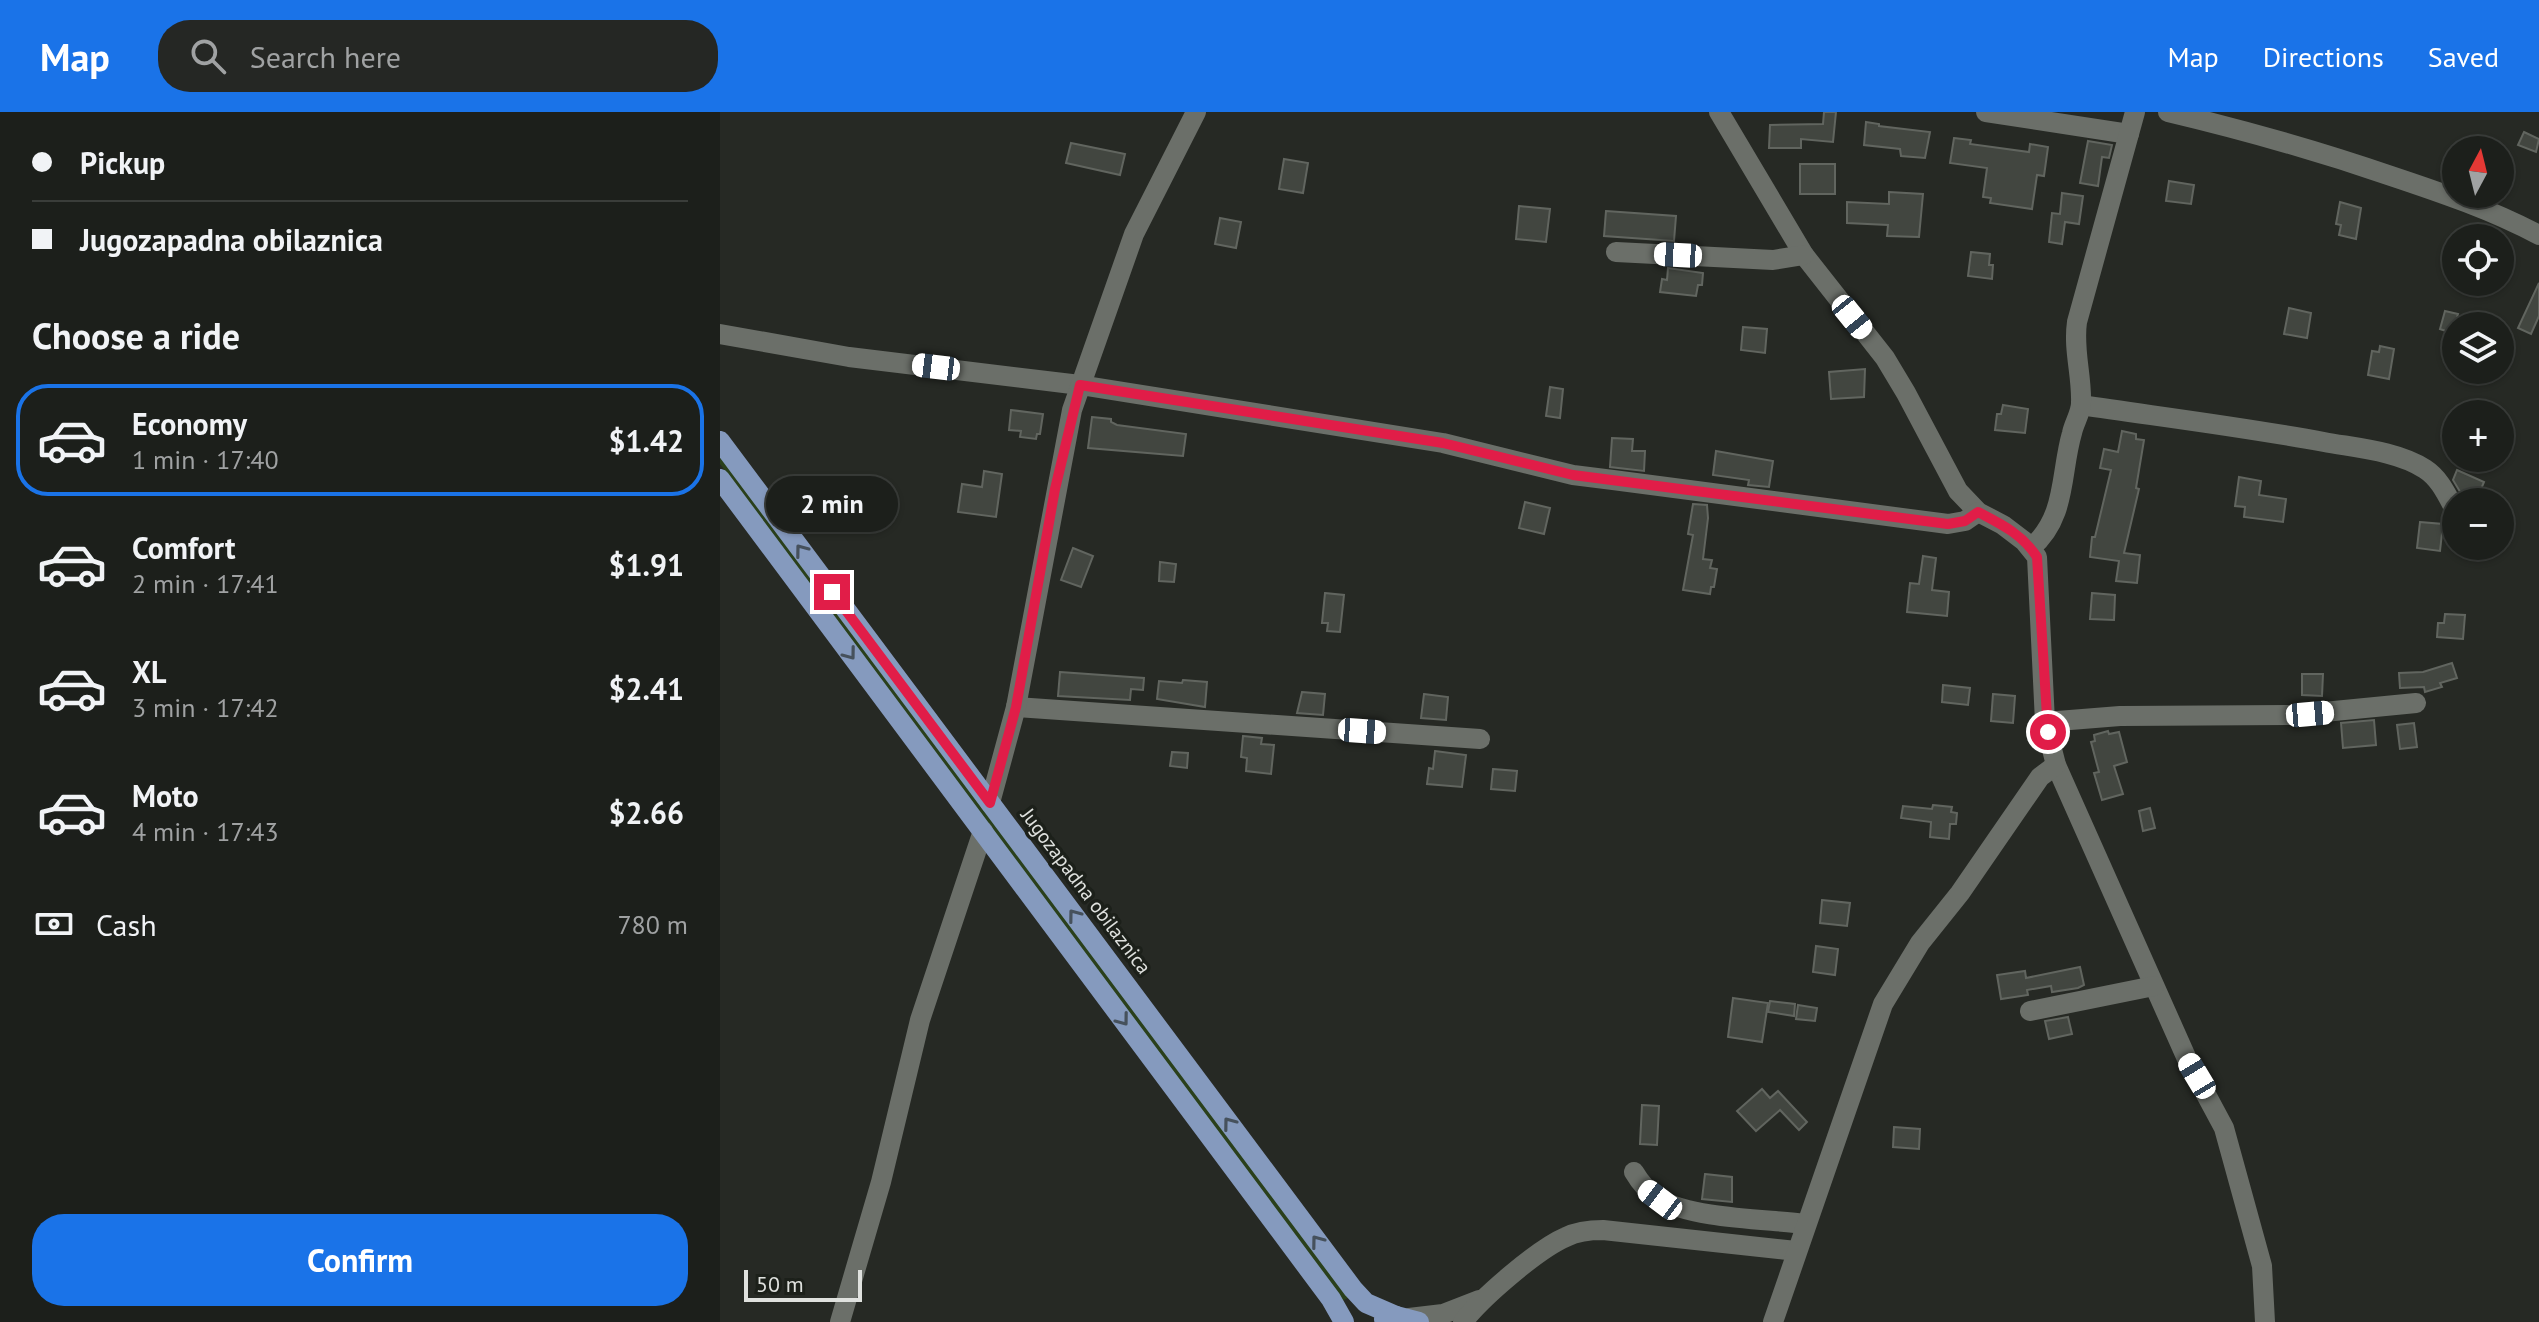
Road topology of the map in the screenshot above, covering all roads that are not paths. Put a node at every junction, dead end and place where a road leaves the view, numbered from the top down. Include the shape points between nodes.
1 (1196, 112) edge
2 (1719, 112) edge
3 (1986, 112) edge
4 (2135, 112) edge
5 (2168, 112) edge
6 (2129, 134) junction
7 (2539, 235) edge
8 (1616, 252) dead end
9 (1804, 255) junction
10 (720, 334) edge
11 (1080, 385) junction
12 (2081, 405) junction
13 (720, 441) edge
14 (720, 479) edge
15 (2443, 488) edge
16 (1978, 512) junction
17 (2031, 548) junction
18 (2416, 703) dead end
19 (1016, 707) junction
20 (2045, 722) junction
21 (1480, 739) dead end
22 (2056, 765) junction
23 (990, 803) junction
24 (983, 831) junction
25 (2154, 986) junction
26 (2030, 1011) dead end
27 (1634, 1172) dead end
28 (1806, 1224) junction
29 (1796, 1251) junction
30 (1483, 1298) junction
31 (1408, 1319) edge
32 (840, 1322) edge
33 (1344, 1322) edge
34 (1376, 1322) edge
35 (1463, 1322) edge
36 (1773, 1322) edge
37 (2265, 1322) edge

1 - 11 street via 1134,234
2 - 9 street
3 - 6 street
4 - 6 street
5 - 7 street via 2356,164 2466,201
6 - 12 street via 2077,322 2074,347
8 - 9 street via 1773,260
9 - 16 street via 1885,358 1950,481
10 - 11 street via 849,357
11 - 16 street via 1443,443 1573,475 1948,524
11 - 19 street via 1055,489
12 - 15 street via 2399,458 2423,467
12 - 17 street via 2056,516
23 -> 13 main road, Jugozapadna obilaznica
14 -> 24 main road
16 - 17 street
17 - 20 street via 2037,557
18 - 20 street via 2293,715
19 - 21 street
19 - 23 street
20 - 22 street
22 - 25 street
22 - 28 street via 2040,777 1898,976 1883,1004
31 -> 23 main road, Jugozapadna obilaznica via 1366,1303 1353,1289
24 - 32 street via 920,1020
24 -> 33 main road
25 - 26 street
25 - 37 street via 2224,1128 2262,1266
27 - 28 street via 1643,1187 1679,1207
28 - 29 street
29 - 30 street via 1584,1231 1557,1241
29 - 36 street
30 - 31 street via 1443,1314
30 - 35 street
31 - 34 main road

